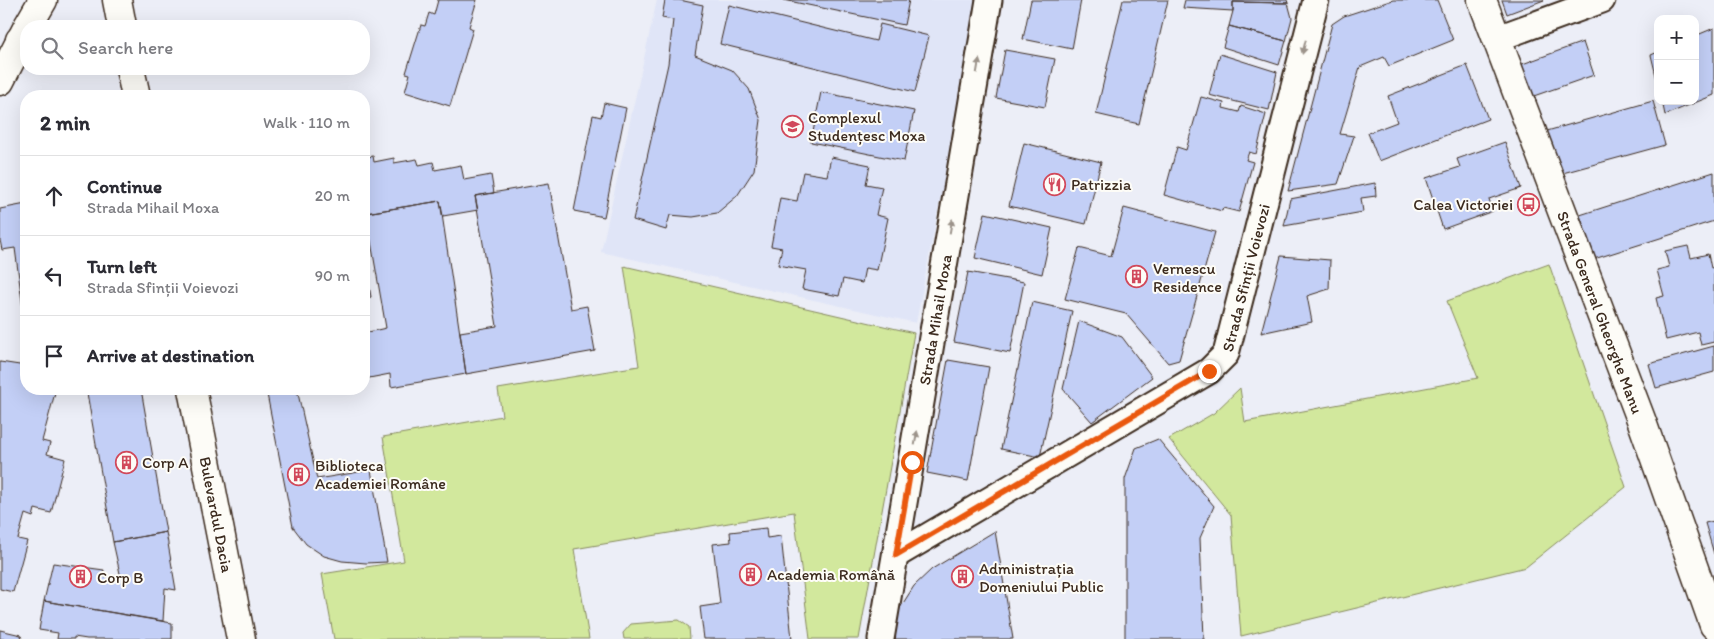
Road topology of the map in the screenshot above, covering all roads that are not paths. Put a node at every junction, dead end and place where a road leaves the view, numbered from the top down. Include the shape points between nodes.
1 (43, 0) edge
2 (117, 0) edge
3 (989, 0) edge
4 (1316, 0) edge
5 (1482, 0) edge
6 (1602, 0) edge
7 (32, 20) edge
8 (121, 20) edge
9 (1498, 38) junction
10 (20, 43) edge
11 (131, 75) edge
12 (0, 81) edge
13 (135, 90) edge
14 (193, 395) edge
15 (896, 555) junction
16 (1714, 625) edge
17 (241, 639) edge
18 (881, 639) edge

1 - 7 street
2 - 8 street
15 -> 3 street, Strada Mihail Moxa
4 -> 15 street, Strada Sfinții Voievozi via 1226,354 1209,371
5 - 9 street, Strada General Gheorghe Manu
6 - 9 street
9 - 16 street, Strada General Gheorghe Manu via 1642,422
10 - 12 street
11 - 13 street
14 - 17 street, Bulevardul Dacia
15 - 18 street, Strada Mihail Moxa

